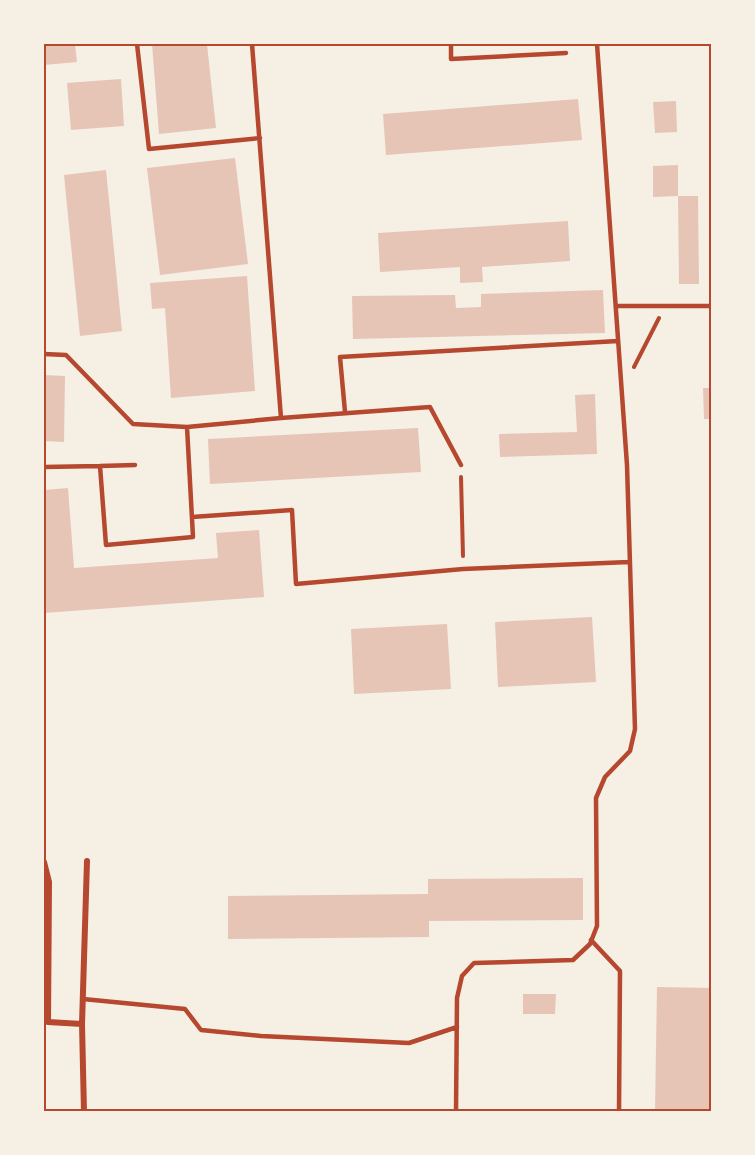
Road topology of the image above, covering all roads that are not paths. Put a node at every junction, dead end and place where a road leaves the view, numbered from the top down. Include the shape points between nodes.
1 (137, 44) edge
2 (252, 44) edge
3 (451, 44) edge
4 (597, 44) edge
5 (566, 53) dead end
6 (260, 138) junction
7 (616, 306) junction
8 (711, 306) edge
9 (618, 341) junction
10 (44, 354) edge
11 (345, 412) junction
12 (281, 418) junction
13 (187, 428) junction
14 (135, 465) dead end
15 (461, 465) road end
16 (100, 466) junction
17 (44, 467) edge
18 (192, 517) junction
19 (629, 562) junction
20 (87, 861) dead end
21 (44, 862) edge
22 (591, 940) junction
23 (83, 999) junction
24 (82, 1024) junction
25 (457, 1027) junction
26 (84, 1112) edge
27 (456, 1112) edge
28 (619, 1112) edge

1 - 6 lane via 149,149
2 - 6 lane
3 - 5 lane via 451,59
4 - 7 lane
6 - 12 lane
7 - 8 lane
7 - 9 lane
9 - 11 lane via 340,357
9 - 19 lane
10 - 13 lane via 66,355 133,424
11 - 12 lane
11 - 15 lane via 429,407
12 - 13 lane
13 - 18 lane
14 - 16 lane
16 - 17 lane
16 - 18 lane via 106,545 193,537
18 - 19 lane via 292,510 296,584 463,569
19 - 22 lane via 635,729 630,751 605,777 596,798 597,926
20 - 23 street
21 - 24 street via 49,882 48,1022
22 - 25 lane via 573,960 474,963 462,976
22 - 28 lane via 621,975
23 - 24 street
23 - 25 lane via 186,1009 201,1030 261,1036 409,1043
24 - 26 street
25 - 27 lane

